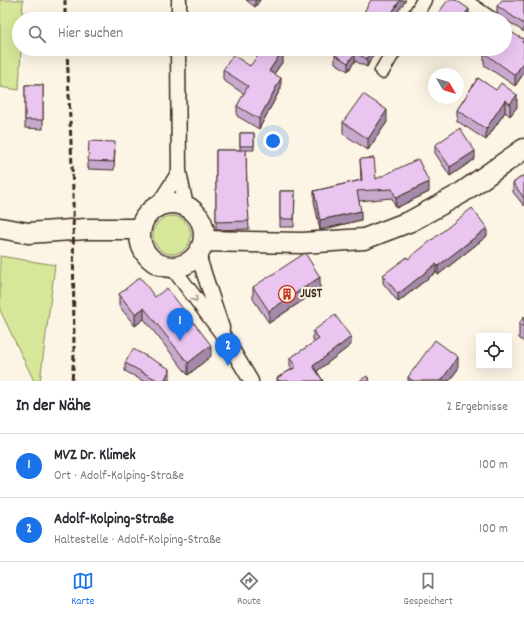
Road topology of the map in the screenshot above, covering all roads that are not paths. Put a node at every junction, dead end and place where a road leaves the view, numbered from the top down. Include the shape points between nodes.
1 (179, 0) edge
2 (424, 0) edge
3 (463, 0) edge
4 (179, 12) edge
5 (417, 12) edge
6 (481, 12) edge
7 (178, 56) edge
8 (391, 56) edge
9 (382, 71) dead end
10 (524, 149) edge
11 (179, 172) junction
12 (186, 206) junction
13 (156, 208) junction
14 (0, 228) edge
15 (141, 235) junction
16 (201, 248) junction
17 (172, 267) junction
18 (226, 340) junction
19 (251, 381) edge

1 - 4 street
2 - 5 street
3 - 6 street
7 - 11 street
8 - 9 street
10 - 16 main road via 460,194 411,221 364,239
11 - 12 street
11 - 13 street
12 - 13 main road via 176,203
12 - 16 main road via 200,218 204,229
13 - 15 main road via 144,220
14 - 15 main road via 28,233 86,229
15 - 17 main road via 147,255 158,264
16 - 17 main road via 186,264
16 - 18 street
17 -> 18 street
18 - 19 street

